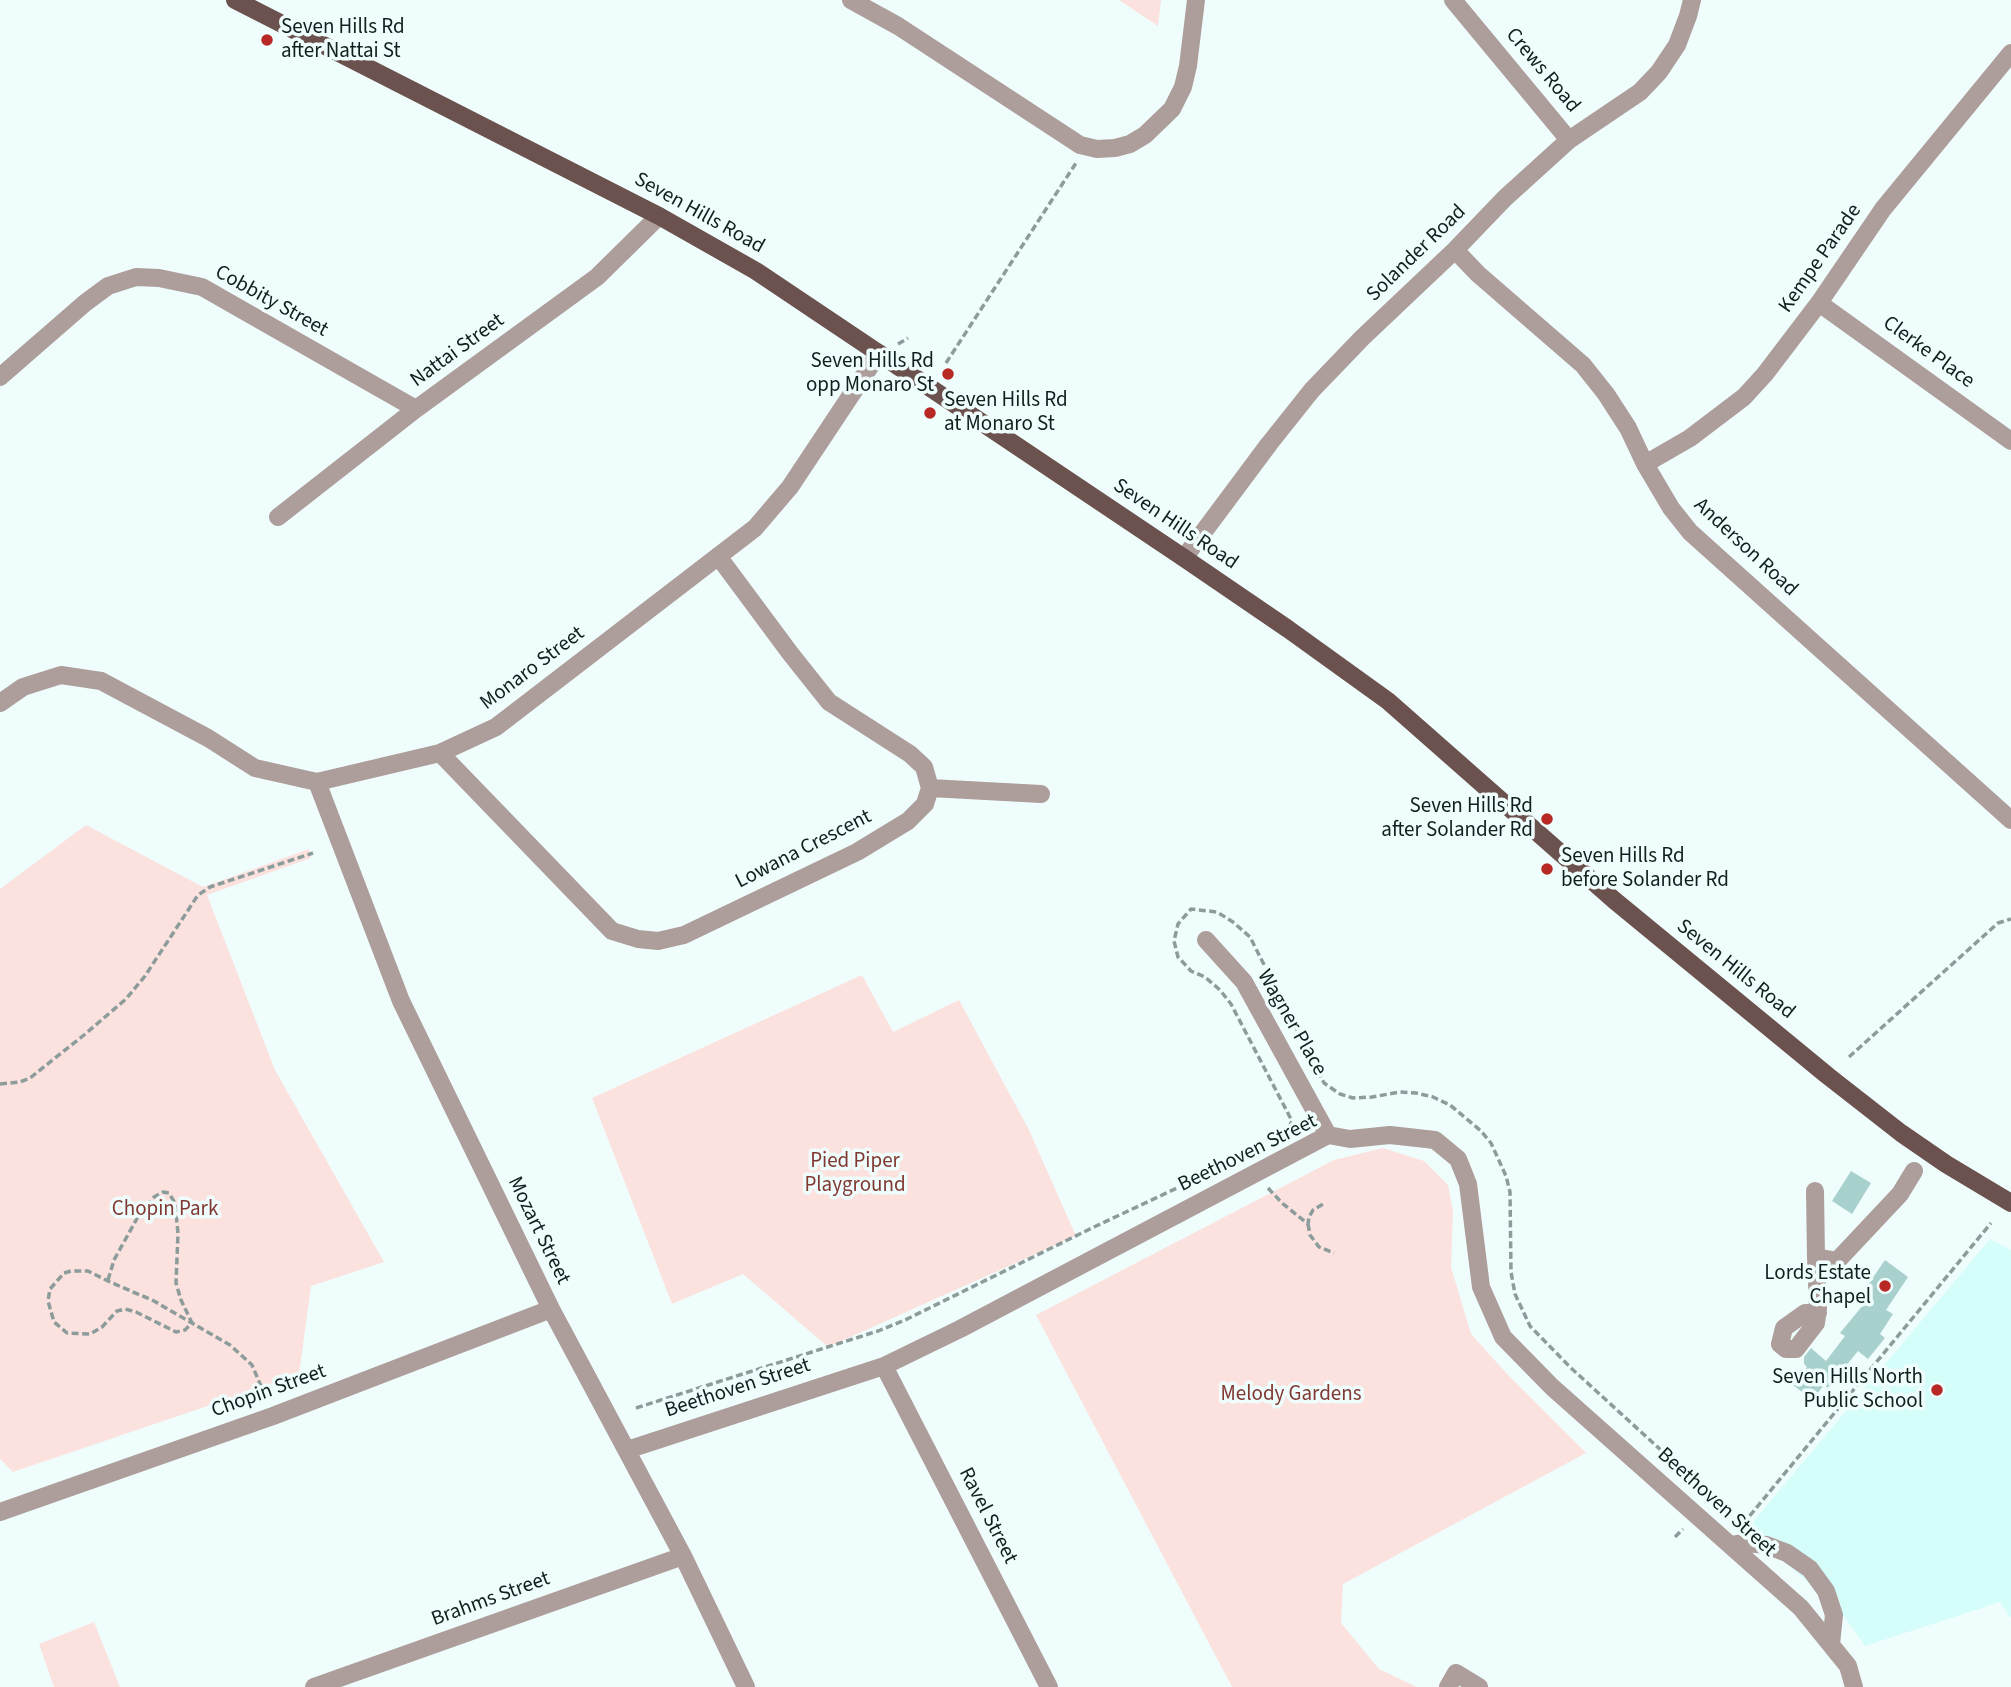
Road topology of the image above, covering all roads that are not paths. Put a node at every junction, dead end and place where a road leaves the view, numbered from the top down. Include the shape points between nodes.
1 (235, 0) edge
2 (850, 0) edge
3 (1196, 0) edge
4 (1453, 0) edge
5 (1692, 0) edge
6 (2011, 53) edge
7 (1569, 139) junction
8 (659, 216) junction
9 (1455, 250) junction
10 (1819, 303) junction
11 (879, 353) junction
12 (0, 377) edge
13 (416, 409) junction
14 (2011, 441) edge
15 (1645, 464) junction
16 (278, 517) dead end
17 (718, 556) junction
18 (1184, 558) junction
19 (0, 703) edge
20 (440, 753) junction
21 (317, 782) junction
22 (930, 788) junction
23 (1041, 794) dead end
24 (2011, 820) edge
25 (1206, 940) dead end
26 (1328, 1135) junction
27 (1914, 1171) dead end
28 (1815, 1191) dead end
29 (2011, 1203) edge
30 (1816, 1257) junction
31 (551, 1309) junction
32 (1818, 1312) dead end
33 (884, 1366) junction
34 (627, 1450) junction
35 (0, 1512) edge
36 (1729, 1544) junction
37 (683, 1556) junction
38 (1830, 1644) junction
39 (314, 1687) edge
40 (746, 1687) edge
41 (1049, 1687) edge
42 (1448, 1687) edge
43 (1479, 1687) edge
44 (1854, 1687) edge

1 - 8 main road, Seven Hills Road
2 - 3 street via 898,26 1080,145 1092,148 1130,144 1172,109 1188,66
4 - 7 street, Crews Road
5 - 7 street, Solander Road via 1677,45 1659,72 1640,92
6 - 10 street, Kempe Parade via 1883,209
7 - 9 street, Solander Road
8 - 11 main road, Seven Hills Road via 757,271
8 - 13 street, Nattai Street via 597,277
9 - 15 street, Anderson Road via 1583,365 1628,428
9 - 18 street, Solander Road via 1312,390
10 - 14 street, Clerke Place
10 - 15 street, Kempe Parade via 1744,397 1690,438
11 - 17 street, Monaro Street via 790,487 755,528
11 - 18 main road, Seven Hills Road
12 - 13 street, Cobbity Street via 108,286 136,277 159,278 202,287
13 - 16 street, Nattai Street
15 - 24 street, Anderson Road via 1671,508 1698,539
17 - 20 street, Monaro Street via 496,727
17 - 22 street via 829,702 910,754 924,767
18 - 29 main road, Seven Hills Road via 1388,701 1615,900 1828,1076 1935,1156
19 - 21 street, Monaro Street via 23,687 61,675 101,681 255,768
20 - 21 street, Monaro Street
20 - 22 street, Lowana Crescent via 612,932 658,941 684,935 857,852 908,821 925,804
21 - 31 street, Mozart Street via 401,1001
22 - 23 street
25 - 26 street, Wagner Place via 1244,982
26 - 33 street, Beethoven Street
26 - 36 street, Beethoven Street via 1435,1140 1458,1159 1468,1184 1481,1287 1503,1337 1552,1387
27 - 30 street via 1900,1194 1837,1261
28 - 30 street
30 - 32 street
31 - 34 street, Mozart Street
31 - 35 street, Chopin Street via 273,1416
33 - 34 street, Beethoven Street
33 - 41 street, Ravel Street
34 - 37 street, Mozart Street
36 - 38 street, Beethoven Street via 1801,1608
36 - 38 street via 1766,1545 1810,1569 1826,1591 1834,1615
37 - 39 street, Brahms Street
37 - 40 street, Mozart Street
38 - 44 street, Beethoven Street via 1848,1666
42 - 43 street via 1456,1673

